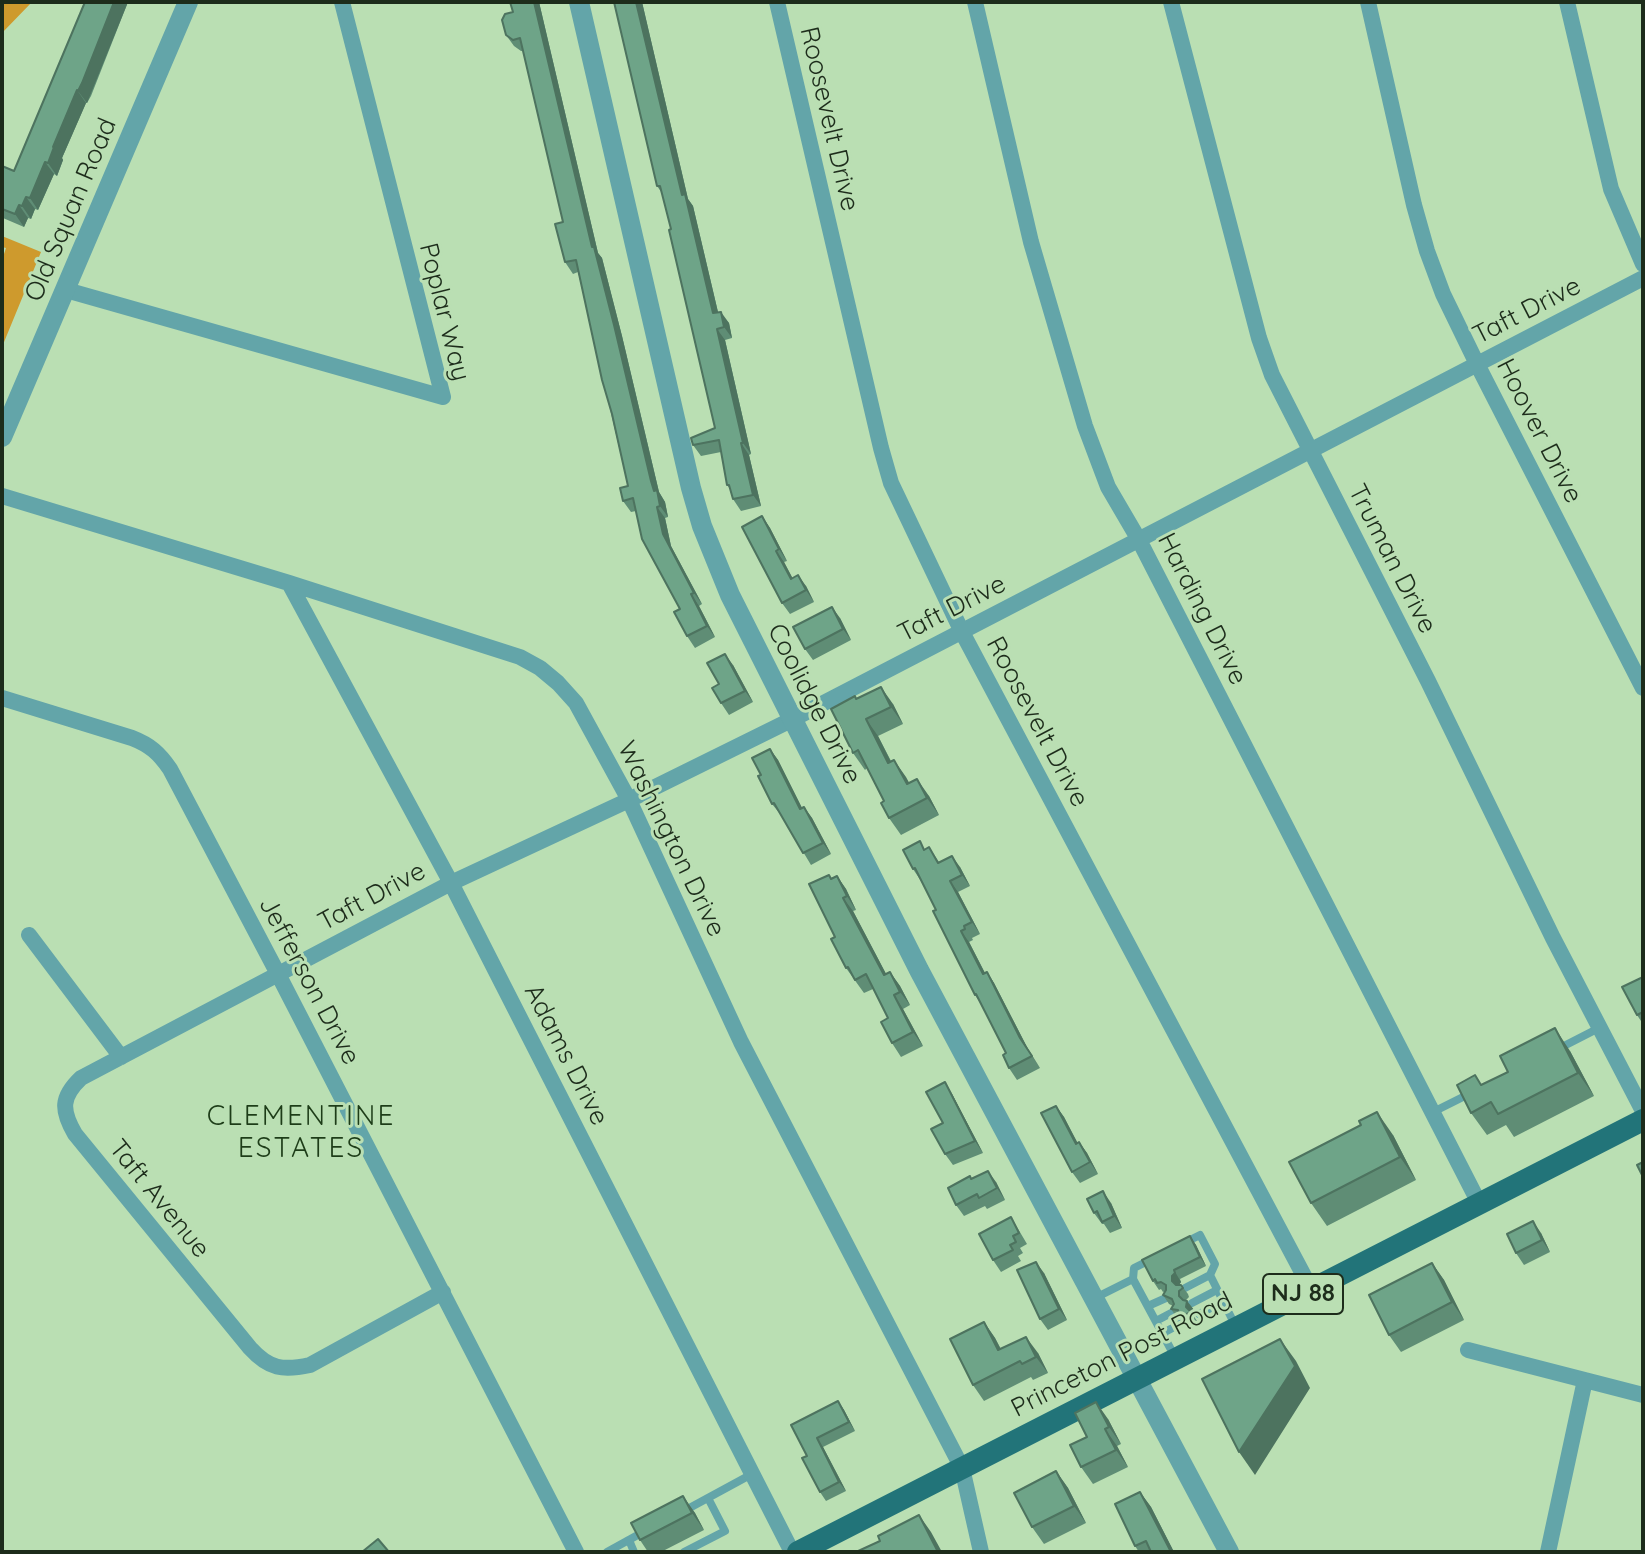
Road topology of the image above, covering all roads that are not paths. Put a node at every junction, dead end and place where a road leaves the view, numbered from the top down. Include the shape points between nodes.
1 (188, 2) edge
2 (342, 2) edge
3 (579, 2) edge
4 (777, 2) edge
5 (975, 2) edge
6 (1171, 2) edge
7 (1368, 2) edge
8 (1567, 2) edge
9 (1643, 264) edge
10 (1643, 278) edge
11 (66, 290) junction
12 (1477, 364) junction
13 (2, 437) edge
14 (1310, 451) junction
15 (2, 496) edge
16 (1139, 540) junction
17 (289, 583) junction
18 (962, 632) junction
19 (1643, 688) edge
20 (2, 698) edge
21 (793, 719) junction
22 (629, 800) junction
23 (451, 883) junction
24 (29, 935) dead end
25 (278, 974) junction
26 (1600, 1028) junction
27 (1547, 1054) edge
28 (121, 1057) junction
29 (1481, 1087) edge
30 (1643, 1111) edge
31 (1432, 1112) junction
32 (1643, 1120) edge
33 (1479, 1203) junction
34 (1173, 1248) edge
35 (1160, 1255) edge
36 (1210, 1275) junction
37 (1133, 1279) junction
38 (1185, 1288) edge
39 (1311, 1289) junction
40 (1217, 1290) junction
41 (443, 1292) junction
42 (1095, 1298) junction
43 (1166, 1298) edge
44 (1223, 1302) junction
45 (1192, 1303) dead end
46 (1148, 1306) junction
47 (1173, 1312) edge
48 (1199, 1314) dead end
49 (1156, 1321) junction
50 (1180, 1324) edge
51 (1236, 1328) junction
52 (1163, 1333) junction
53 (1468, 1350) dead end
54 (1176, 1359) junction
55 (1138, 1378) junction
56 (1585, 1380) junction
57 (1643, 1395) edge
58 (962, 1468) junction
59 (752, 1474) junction
60 (704, 1500) junction
61 (675, 1515) edge
62 (649, 1529) edge
63 (633, 1538) junction
64 (576, 1552) edge
65 (607, 1552) edge
66 (634, 1552) edge
67 (684, 1552) edge
68 (795, 1552) edge
69 (981, 1552) edge
70 (1229, 1552) edge
71 (1548, 1552) edge

1 - 11 street, Old Squan Road
2 - 11 street, Poplar Way via 443,397
3 - 21 street, Coolidge Drive via 702,526 730,595
4 - 18 street, Roosevelt Drive via 891,483
5 - 16 street, Harding Drive via 1031,242 1085,426 1108,487
6 - 14 street, Truman Drive via 1259,338
7 - 12 street, Hoover Drive via 1427,251
8 - 9 street via 1611,189
10 - 12 street, Taft Drive
11 - 13 street, Old Squan Road
12 - 14 street, Taft Drive
12 - 19 street, Hoover Drive
14 - 16 street, Taft Drive
14 - 26 street, Truman Drive
15 - 17 street, Washington Drive
16 - 18 street, Taft Drive
16 - 31 street, Harding Drive
17 - 22 street, Washington Drive via 520,657 540,668 576,703
17 - 23 street, Adams Drive
18 - 21 street, Taft Drive
18 - 39 street, Roosevelt Drive
20 - 25 street, Jefferson Drive via 132,738 160,754
21 - 22 street, Taft Drive
21 - 42 street, Coolidge Drive via 919,970
22 - 23 street, Taft Drive
22 - 58 street, Washington Drive via 741,1042
23 - 25 street, Taft Drive
23 - 59 street, Adams Drive
24 - 28 street
25 - 28 street, Taft Avenue
25 - 41 street, Jefferson Drive
26 - 27 lane
26 - 30 street, Truman Drive
28 - 41 street, Taft Avenue via 69,1089 69,1123 260,1359 282,1368 310,1365
29 - 31 lane
31 - 33 street, Harding Drive
32 - 33 main road, Princeton Post Road / NJ 88
33 - 39 main road, Princeton Post Road / NJ 88
34 - 36 lane via 1200,1235 1215,1264
35 - 37 lane via 1134,1268
36 - 38 lane
36 - 40 lane
37 - 42 lane
37 - 46 lane
39 - 51 main road, Princeton Post Road / NJ 88
40 - 44 lane
40 - 45 lane
41 - 64 street, Jefferson Drive
42 - 55 street, Coolidge Drive
43 - 46 lane
44 - 48 lane
44 - 51 lane
46 - 49 lane
47 - 49 lane
49 - 52 lane
50 - 52 lane
51 - 54 main road, Princeton Post Road / NJ 88
52 - 54 lane
53 - 56 street
54 - 55 main road, Princeton Post Road / NJ 88
55 - 58 main road, Princeton Post Road / NJ 88
55 - 70 street, Coolidge Drive
56 - 57 street
56 - 71 street
58 - 68 main road, Princeton Post Road / NJ 88
58 - 69 street, Washington Drive
59 - 60 lane
59 - 68 street, Adams Drive
60 - 61 lane
60 - 67 lane via 725,1531
62 - 63 lane
63 - 65 lane
63 - 66 lane

